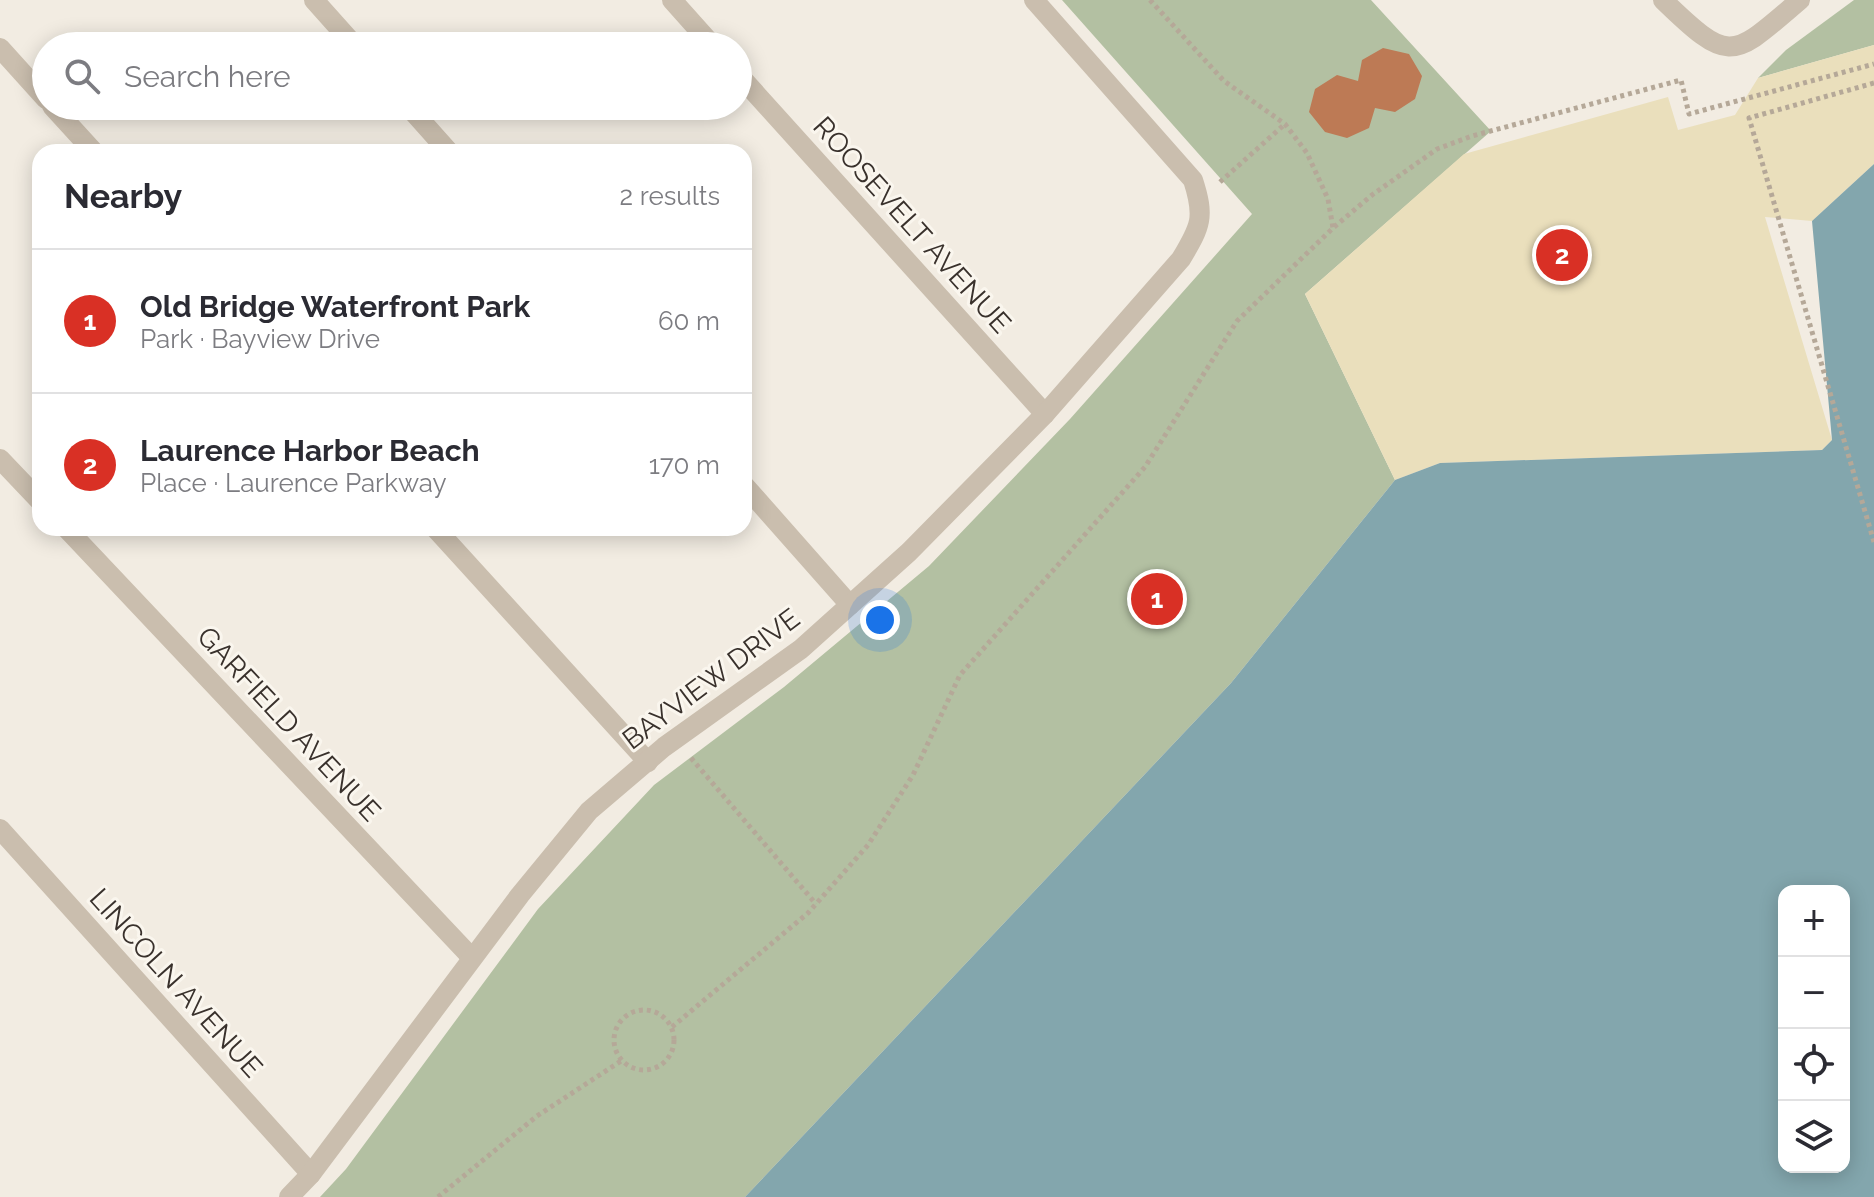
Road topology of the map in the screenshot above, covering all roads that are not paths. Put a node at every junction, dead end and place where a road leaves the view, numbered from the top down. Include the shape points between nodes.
1 (314, 0) edge
2 (672, 0) edge
3 (1034, 0) edge
4 (1663, 0) edge
5 (1800, 0) edge
6 (343, 32) edge
7 (701, 32) edge
8 (0, 48) edge
9 (32, 83) edge
10 (752, 90) edge
11 (65, 120) edge
12 (420, 120) edge
13 (87, 144) edge
14 (442, 144) edge
15 (1045, 414) junction
16 (0, 459) edge
17 (32, 493) edge
18 (752, 494) edge
19 (74, 536) edge
20 (442, 536) edge
21 (850, 605) junction
22 (648, 762) junction
23 (0, 829) edge
24 (472, 958) junction
25 (311, 1174) junction
26 (289, 1197) edge

1 - 6 street
2 - 7 street
3 - 15 street, BAYVIEW DRIVE via 1165,145 1193,180 1203,209 1181,259
4 - 5 street via 1722,48 1750,43
8 - 9 street
10 - 15 street, ROOSEVELT AVENUE
11 - 13 street
12 - 14 street
15 - 21 street, BAYVIEW DRIVE
16 - 17 street
18 - 21 street
19 - 24 street, GARFIELD AVENUE
20 - 22 street
21 - 22 street, BAYVIEW DRIVE via 801,649
22 - 24 street, BAYVIEW DRIVE via 589,811
23 - 25 street, LINCOLN AVENUE
24 - 25 street, BAYVIEW DRIVE
25 - 26 street, BAYVIEW DRIVE

